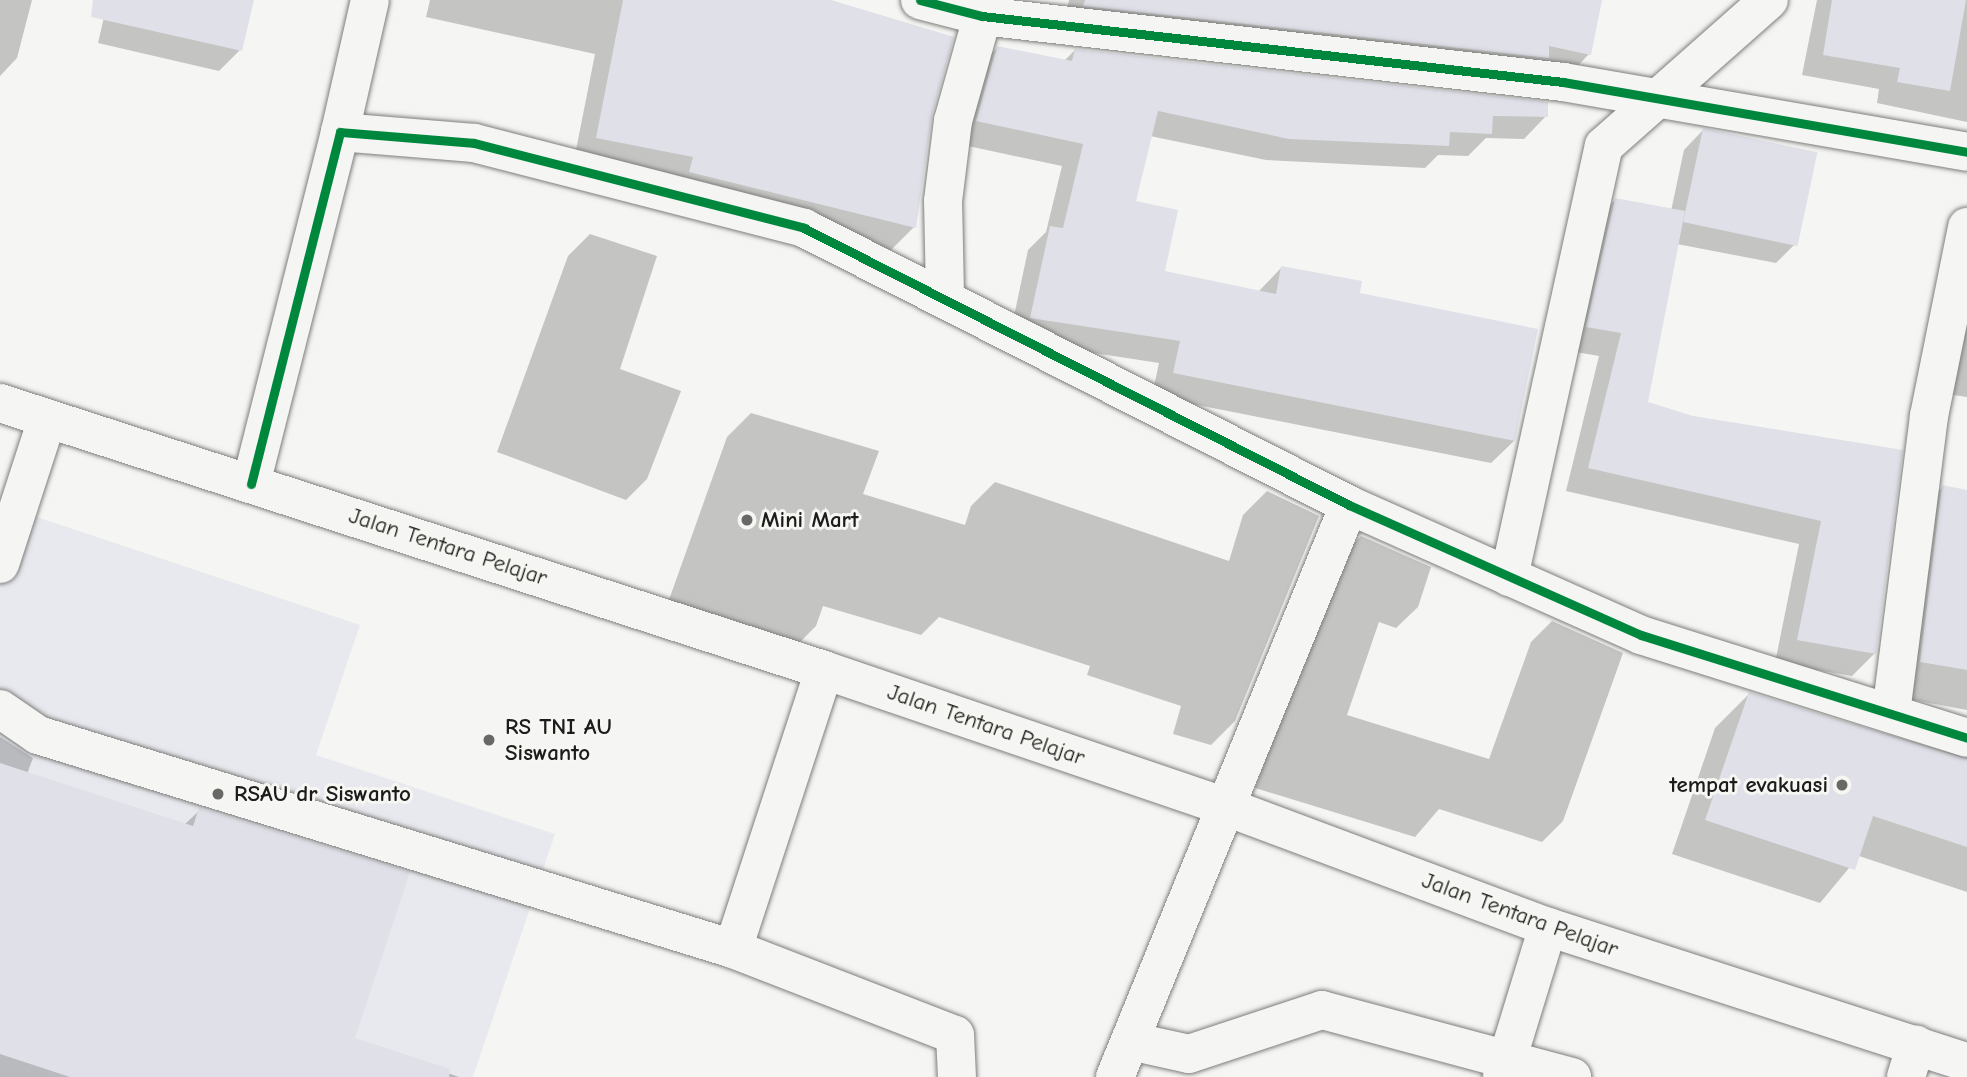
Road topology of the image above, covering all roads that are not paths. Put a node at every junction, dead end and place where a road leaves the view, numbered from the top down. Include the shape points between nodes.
1 (920, 0) edge
2 (1769, 0) edge
3 (360, 3) edge
4 (985, 8) edge
5 (1626, 95) junction
6 (340, 132) junction
7 (1967, 152) edge
8 (1967, 228) edge
9 (946, 295) junction
10 (0, 404) edge
11 (47, 419) junction
12 (251, 484) junction
13 (1349, 505) junction
14 (0, 564) edge
15 (1509, 577) junction
16 (824, 670) junction
17 (0, 709) edge
18 (1891, 713) junction
19 (1967, 738) edge
20 (1224, 806) junction
21 (1548, 927) junction
22 (733, 949) junction
23 (1130, 1041) junction
24 (1911, 1061) edge
25 (1967, 1062) edge
26 (1505, 1066) edge
27 (957, 1077) edge
28 (1115, 1077) edge
29 (1572, 1077) edge

1 - 4 street
2 - 5 street
3 - 6 street
4 - 5 street
4 - 9 street via 953,121 943,201
5 - 7 street
5 - 15 street via 1604,146
6 - 9 street via 474,144 635,181 804,228
6 - 12 street
8 - 18 street via 1929,416
9 - 13 street
10 - 11 street, Jalan Tentara Pelajar
11 - 12 street, Jalan Tentara Pelajar
11 - 14 street
12 - 16 street, Jalan Tentara Pelajar
13 - 15 street
13 - 20 street
15 - 18 street via 1641,635
16 - 20 street, Jalan Tentara Pelajar
16 - 22 street
17 - 22 street via 38,735
18 - 19 street
20 - 21 street, Jalan Tentara Pelajar
20 - 23 street
21 - 24 street, Jalan Tentara Pelajar
21 - 26 street
22 - 27 street via 924,1018 955,1035
23 - 26 street via 1189,1054 1322,1010
23 - 28 street
24 - 25 street, Jalan Tentara Pelajar
26 - 29 street

